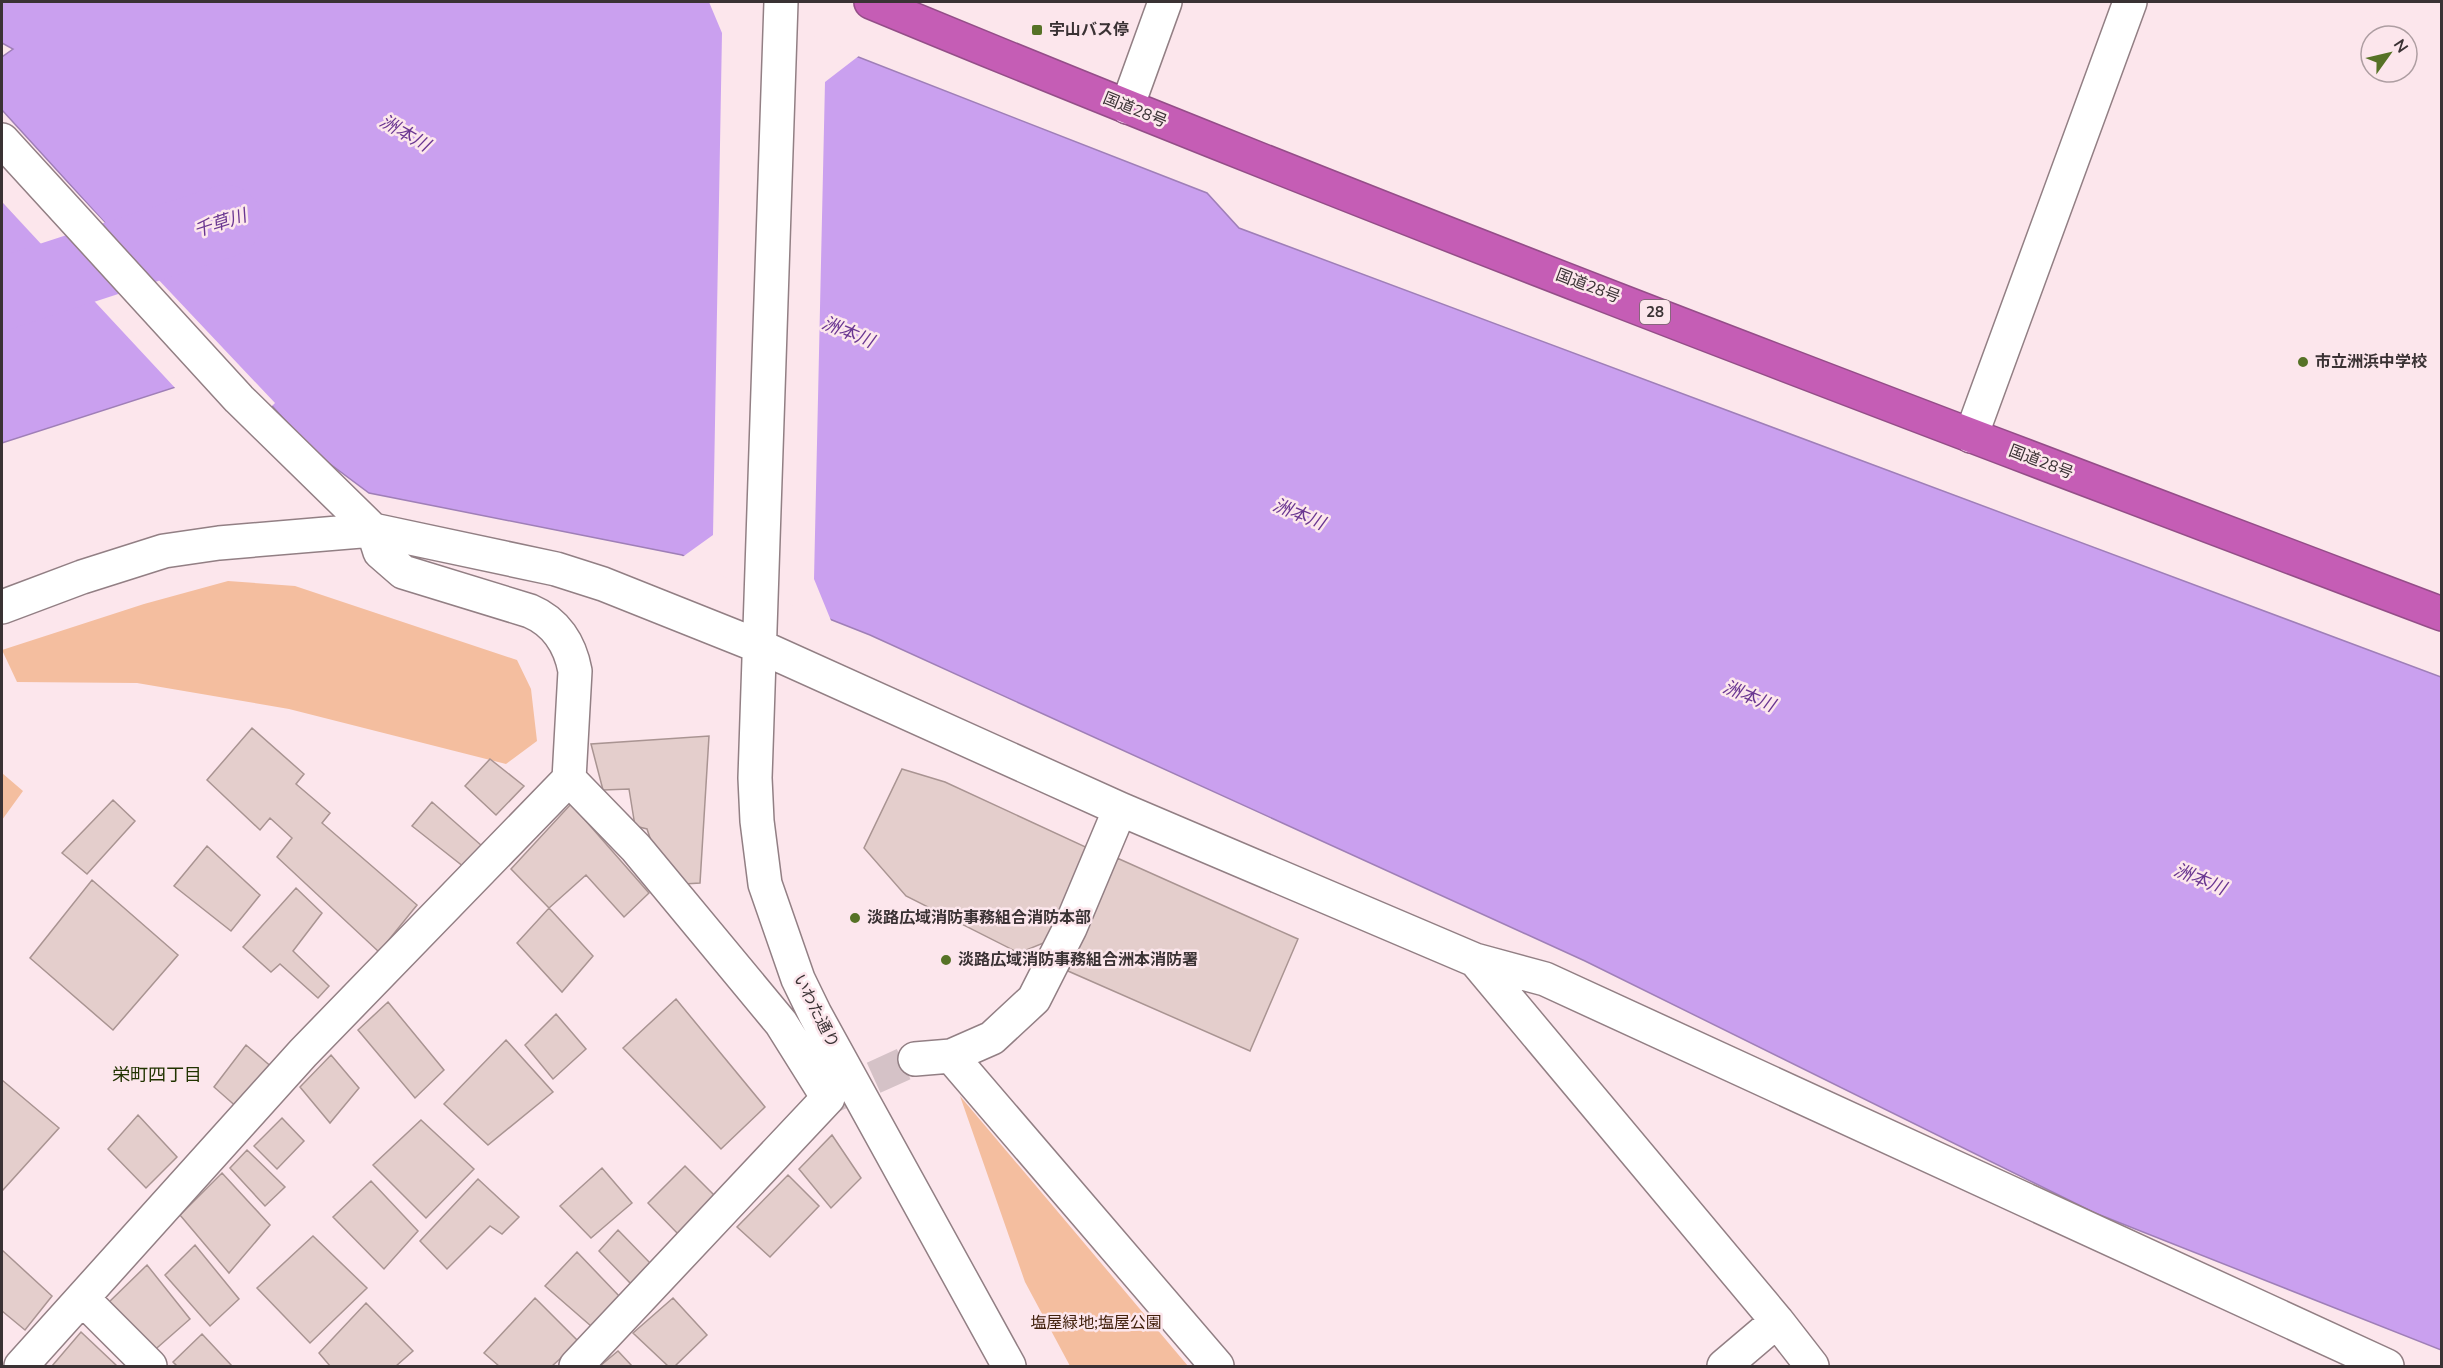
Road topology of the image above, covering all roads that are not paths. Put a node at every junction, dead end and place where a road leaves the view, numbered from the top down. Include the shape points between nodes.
1 (781, 2) edge
2 (872, 2) edge
3 (1166, 2) edge
4 (2130, 2) edge
5 (1127, 108) junction
6 (2, 140) edge
7 (1971, 436) junction
8 (374, 530) junction
9 (2, 607) edge
10 (2442, 614) edge
11 (761, 632) junction
12 (568, 779) junction
13 (1120, 809) junction
14 (1475, 960) junction
15 (951, 1056) junction
16 (915, 1059) tunnel mouth
17 (83, 1299) junction
18 (1777, 1321) junction
19 (21, 1366) edge
20 (150, 1366) edge
21 (576, 1366) edge
22 (1009, 1366) edge
23 (1217, 1366) edge
24 (1724, 1366) edge
25 (1812, 1366) edge
26 (2387, 1366) edge

1 - 11 street, いわた通り
2 - 5 highway, 国道28号 / 28
3 - 5 street
4 - 7 street
5 - 7 highway, 国道28号 / 28
6 - 8 street via 239,399
7 - 10 highway, 国道28号 / 28
8 - 9 street via 164,551
8 - 11 street via 556,569
8 - 12 street via 380,552 403,573 530,610 545,617 559,631 575,671
11 - 13 street
11 - 22 street, いわた通り via 755,778 765,884 774,914 815,1014
12 - 17 street via 303,1053
12 - 21 street via 636,848 781,1023 828,1098
13 - 14 street
13 - 15 street via 1070,928 1034,999 992,1038
14 - 18 street
14 - 26 street via 1545,979
15 - 16 street
15 - 23 street
17 - 19 street
17 - 20 street
18 - 24 street
18 - 25 street

